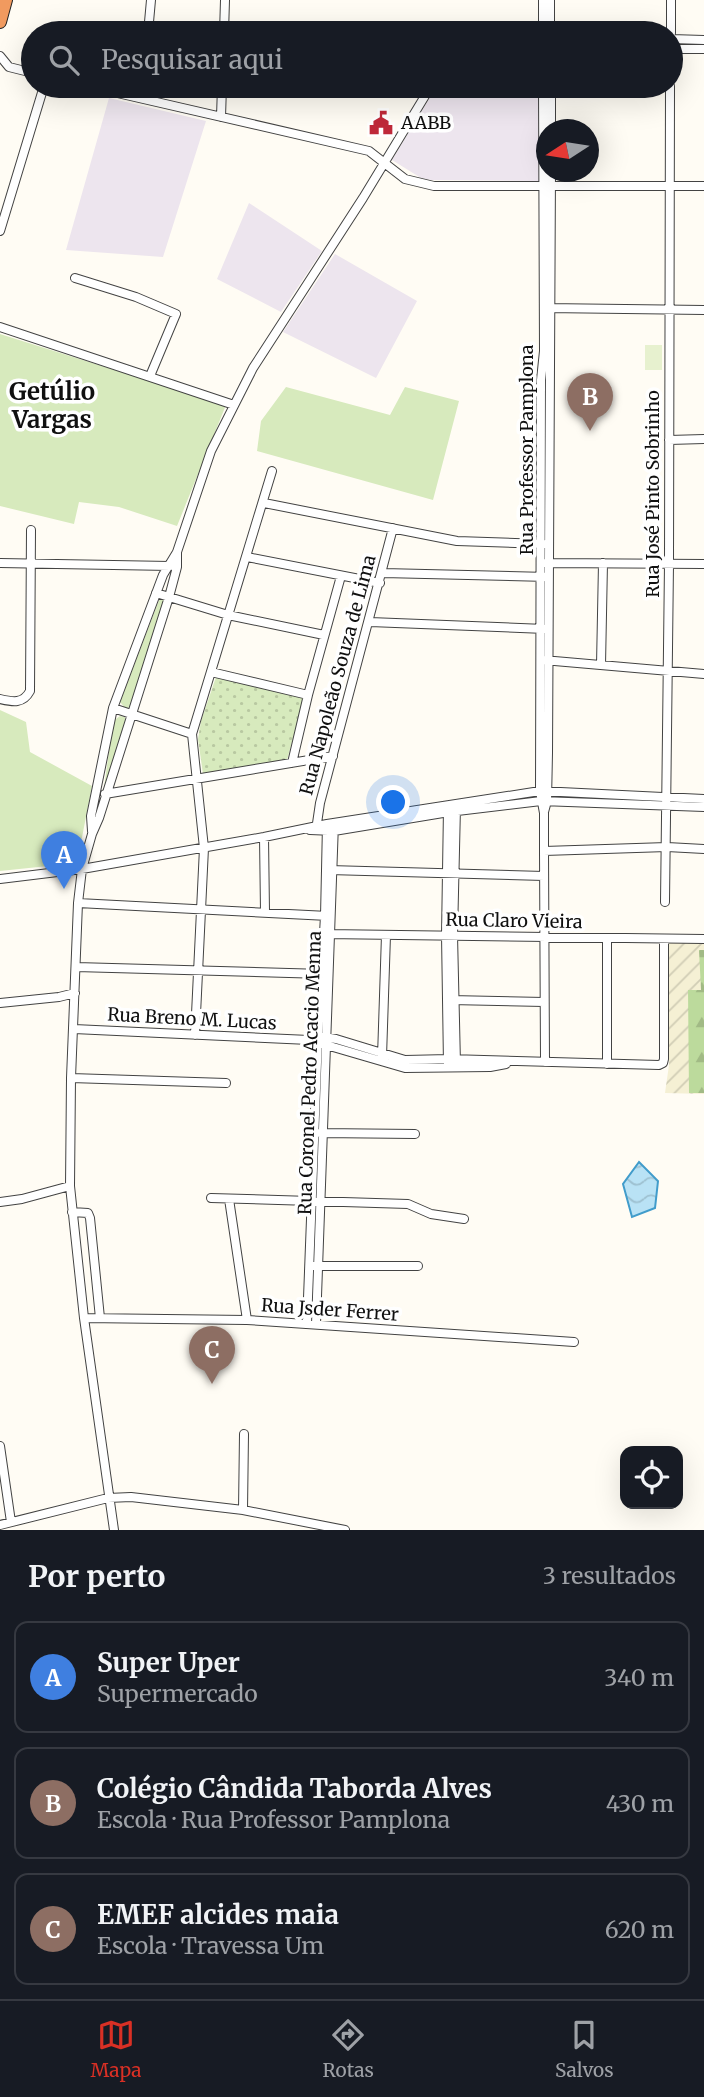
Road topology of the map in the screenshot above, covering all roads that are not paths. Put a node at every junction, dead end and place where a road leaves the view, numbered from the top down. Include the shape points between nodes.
1 (6, 0) edge
2 (151, 0) edge
3 (225, 0) edge
4 (671, 0) edge
5 (546, 2) edge
6 (149, 21) edge
7 (224, 21) edge
8 (544, 21) edge
9 (548, 21) edge
10 (671, 21) edge
11 (0, 22) edge
12 (683, 39) edge
13 (704, 40) edge
14 (683, 49) edge
15 (704, 49) edge
16 (0, 55) edge
17 (9, 67) junction
18 (21, 70) edge
19 (0, 72) edge
20 (40, 98) edge
21 (142, 98) edge
22 (222, 98) edge
23 (423, 98) edge
24 (544, 98) edge
25 (550, 98) edge
26 (670, 98) edge
27 (221, 117) junction
28 (547, 118) junction
29 (384, 160) junction
30 (548, 182) edge
31 (547, 185) junction
32 (671, 186) junction
33 (704, 186) edge
34 (0, 231) edge
35 (75, 278) dead end
36 (547, 309) junction
37 (670, 310) junction
38 (704, 310) edge
39 (0, 327) edge
40 (150, 376) junction
41 (234, 405) junction
42 (704, 439) edge
43 (669, 440) junction
44 (272, 471) dead end
45 (264, 503) junction
46 (393, 528) junction
47 (32, 530) dead end
48 (544, 544) junction
49 (247, 557) junction
50 (32, 562) junction
51 (0, 563) edge
52 (545, 563) junction
53 (603, 563) junction
54 (669, 564) junction
55 (704, 564) edge
56 (172, 566) junction
57 (383, 573) junction
58 (341, 576) junction
59 (545, 577) junction
60 (380, 583) junction
61 (156, 593) junction
62 (169, 597) junction
63 (228, 615) junction
64 (370, 622) junction
65 (545, 629) junction
66 (324, 635) junction
67 (544, 660) junction
68 (601, 665) junction
69 (667, 671) junction
70 (211, 672) junction
71 (704, 674) edge
72 (308, 695) junction
73 (0, 699) edge
74 (113, 708) junction
75 (132, 714) junction
76 (192, 734) junction
77 (333, 756) junction
78 (292, 763) junction
79 (198, 780) junction
80 (544, 791) junction
81 (95, 794) junction
82 (107, 794) junction
83 (579, 797) junction
84 (704, 799) edge
85 (511, 800) junction
86 (544, 801) junction
87 (667, 801) junction
88 (704, 807) edge
89 (452, 808) junction
90 (330, 827) junction
91 (313, 829) junction
92 (92, 834) junction
93 (264, 837) junction
94 (204, 848) junction
95 (667, 848) junction
96 (704, 849) edge
97 (544, 851) junction
98 (82, 869) junction
99 (330, 870) junction
100 (451, 873) junction
101 (544, 876) junction
102 (0, 879) edge
103 (665, 902) dead end
104 (78, 903) junction
105 (200, 909) junction
106 (265, 912) junction
107 (328, 916) junction
108 (327, 934) junction
109 (386, 934) junction
110 (450, 936) junction
111 (545, 936) junction
112 (607, 939) junction
113 (664, 939) junction
114 (704, 939) edge
115 (76, 967) junction
116 (197, 972) junction
117 (324, 974) junction
118 (75, 993) junction
119 (451, 1000) junction
120 (544, 1002) junction
121 (0, 1003) edge
122 (74, 1029) junction
123 (194, 1035) junction
124 (319, 1040) junction
125 (382, 1057) junction
126 (545, 1062) junction
127 (452, 1063) junction
128 (607, 1064) junction
129 (71, 1078) junction
130 (226, 1083) dead end
131 (318, 1133) junction
132 (415, 1134) dead end
133 (71, 1186) junction
134 (211, 1198) dead end
135 (229, 1199) junction
136 (317, 1200) junction
137 (0, 1202) edge
138 (72, 1212) junction
139 (464, 1219) dead end
140 (76, 1252) junction
141 (93, 1252) junction
142 (314, 1266) junction
143 (418, 1266) dead end
144 (96, 1274) junction
145 (78, 1275) junction
146 (83, 1318) junction
147 (100, 1318) junction
148 (247, 1320) junction
149 (312, 1324) junction
150 (574, 1342) dead end
151 (244, 1434) dead end
152 (0, 1446) edge
153 (108, 1498) junction
154 (243, 1510) junction
155 (11, 1522) junction
156 (0, 1525) edge
157 (114, 1530) edge
158 (345, 1530) edge

1 - 11 highway
2 - 6 street
3 - 7 street
4 - 10 street
5 - 8 street
5 - 9 street
12 - 13 street
14 - 15 street
16 - 17 street
17 - 18 street
17 - 19 street
20 - 34 street
21 - 27 street
22 - 27 street
23 - 29 street
24 - 28 street, Rua Professor Pamplona
25 - 28 street, Rua Professor Pamplona
26 - 32 street, Rua José Pinto Sobrinho
27 - 29 street via 369,151
28 - 31 street, Rua Professor Pamplona
29 - 31 street via 405,179 435,186
29 - 41 street
30 - 31 street, Rua Professor Pamplona
31 - 32 street
31 - 36 street, Rua Professor Pamplona
32 - 33 street
32 - 37 street, Rua José Pinto Sobrinho
35 - 40 street via 176,314
36 - 37 street
36 - 48 street, Rua Professor Pamplona via 548,351 541,380
37 - 38 street
37 - 43 street, Rua José Pinto Sobrinho
39 - 40 street
40 - 41 street
41 - 56 street via 211,451
42 - 43 street
43 - 54 street, Rua José Pinto Sobrinho
44 - 45 street
45 - 46 street
45 - 49 street
46 - 48 street via 457,541
46 - 57 street, Rua Napoleão Souza de Lima
47 - 50 street
48 - 52 street, Rua Professor Pamplona
49 - 58 street
49 - 63 street
50 - 51 street
50 - 56 street
50 - 73 street via 30,691 20,701
52 - 53 street
52 - 59 street, Rua Professor Pamplona
53 - 54 street
53 - 68 street
54 - 55 street
54 - 69 street, Rua José Pinto Sobrinho
56 - 61 street
56 - 62 street
57 - 59 street
57 - 60 street, Rua Napoleão Souza de Lima
58 - 60 street
58 - 66 street
59 - 65 street, Rua Professor Pamplona
60 - 64 street, Rua Napoleão Souza de Lima
61 - 62 street
61 - 74 street
62 - 63 street
62 - 75 street
63 - 66 street
63 - 70 street
64 - 65 street
64 - 77 street, Rua Napoleão Souza de Lima
65 - 67 street, Rua Professor Pamplona
66 - 72 street
67 - 68 street
67 - 80 street, Rua Professor Pamplona
68 - 69 street
69 - 71 street
69 - 87 street, Rua José Pinto Sobrinho
70 - 72 street
70 - 76 street
72 - 78 street
74 - 75 street
74 - 81 street
75 - 76 street
75 - 82 street
76 - 79 street
77 - 78 street
77 - 91 street, Rua Napoleão Souza de Lima
78 - 79 street
79 - 82 street
79 - 94 street
80 - 83 street
80 - 85 street
80 - 86 street, Rua Professor Pamplona
81 - 82 street
81 - 92 street
82 - 92 street
83 - 86 street
83 - 87 street
84 - 87 street
85 - 86 street
85 - 89 street
86 - 97 street, Rua Professor Pamplona
87 - 88 street
87 - 95 street, Rua José Pinto Sobrinho
89 - 90 street
89 - 100 street
90 - 91 street
90 - 99 street, Rua Coronel Pedro Acacio Menna
91 - 93 street
92 - 98 street
93 - 94 street
93 - 106 street
94 - 98 street
94 - 105 street
95 - 96 street
95 - 97 street
95 - 103 street, Rua José Pinto Sobrinho
97 - 101 street, Rua Professor Pamplona
98 - 102 street
98 - 104 street
99 - 100 street
99 - 107 street, Rua Coronel Pedro Acacio Menna
100 - 101 street
100 - 110 street
101 - 111 street, Rua Professor Pamplona
104 - 105 street
104 - 115 street
105 - 106 street
105 - 116 street
106 - 107 street
107 - 108 street, Rua Coronel Pedro Acacio Menna
108 - 109 street, Rua Claro Vieira
108 - 117 street, Rua Coronel Pedro Acacio Menna
109 - 110 street, Rua Claro Vieira
109 - 125 street
110 - 111 street, Rua Claro Vieira
110 - 119 street
111 - 112 street, Rua Claro Vieira
111 - 120 street, Rua Professor Pamplona
112 - 113 street, Rua Claro Vieira
112 - 128 street
113 - 114 street, Rua Claro Vieira
113 - 128 street, Rua Breno M. Lucas via 663,1063
115 - 116 street
115 - 118 street
116 - 117 street
116 - 123 street
117 - 124 street, Rua Coronel Pedro Acacio Menna
118 - 121 street
118 - 122 street
119 - 120 street
119 - 127 street
120 - 126 street, Rua Professor Pamplona
122 - 123 street, Rua Breno M. Lucas
122 - 129 street
123 - 124 street, Rua Breno M. Lucas
124 - 125 street, Rua Breno M. Lucas
124 - 131 street, Rua Coronel Pedro Acacio Menna
125 - 127 street, Rua Breno M. Lucas
126 - 127 street, Rua Breno M. Lucas
126 - 128 street, Rua Breno M. Lucas
129 - 130 street
129 - 133 street
131 - 132 street
131 - 136 street, Rua Coronel Pedro Acacio Menna
133 - 137 street
133 - 138 street
134 - 135 street
135 - 136 street
135 - 148 street
136 - 139 street via 408,1204 431,1214
136 - 142 street, Rua Coronel Pedro Acacio Menna
138 - 140 street
138 - 141 street via 88,1213
140 - 141 street
140 - 145 street
141 - 144 street
142 - 143 street
142 - 149 street, Rua Coronel Pedro Acacio Menna
144 - 145 street
144 - 147 street
145 - 146 street
146 - 147 street, Rua Jsder Ferrer
146 - 153 street
147 - 148 street, Rua Jsder Ferrer
148 - 149 street, Rua Jsder Ferrer
149 - 150 street, Rua Jsder Ferrer
151 - 154 street
152 - 155 street
153 - 154 street
153 - 155 street
153 - 157 street
154 - 158 street
155 - 156 street

